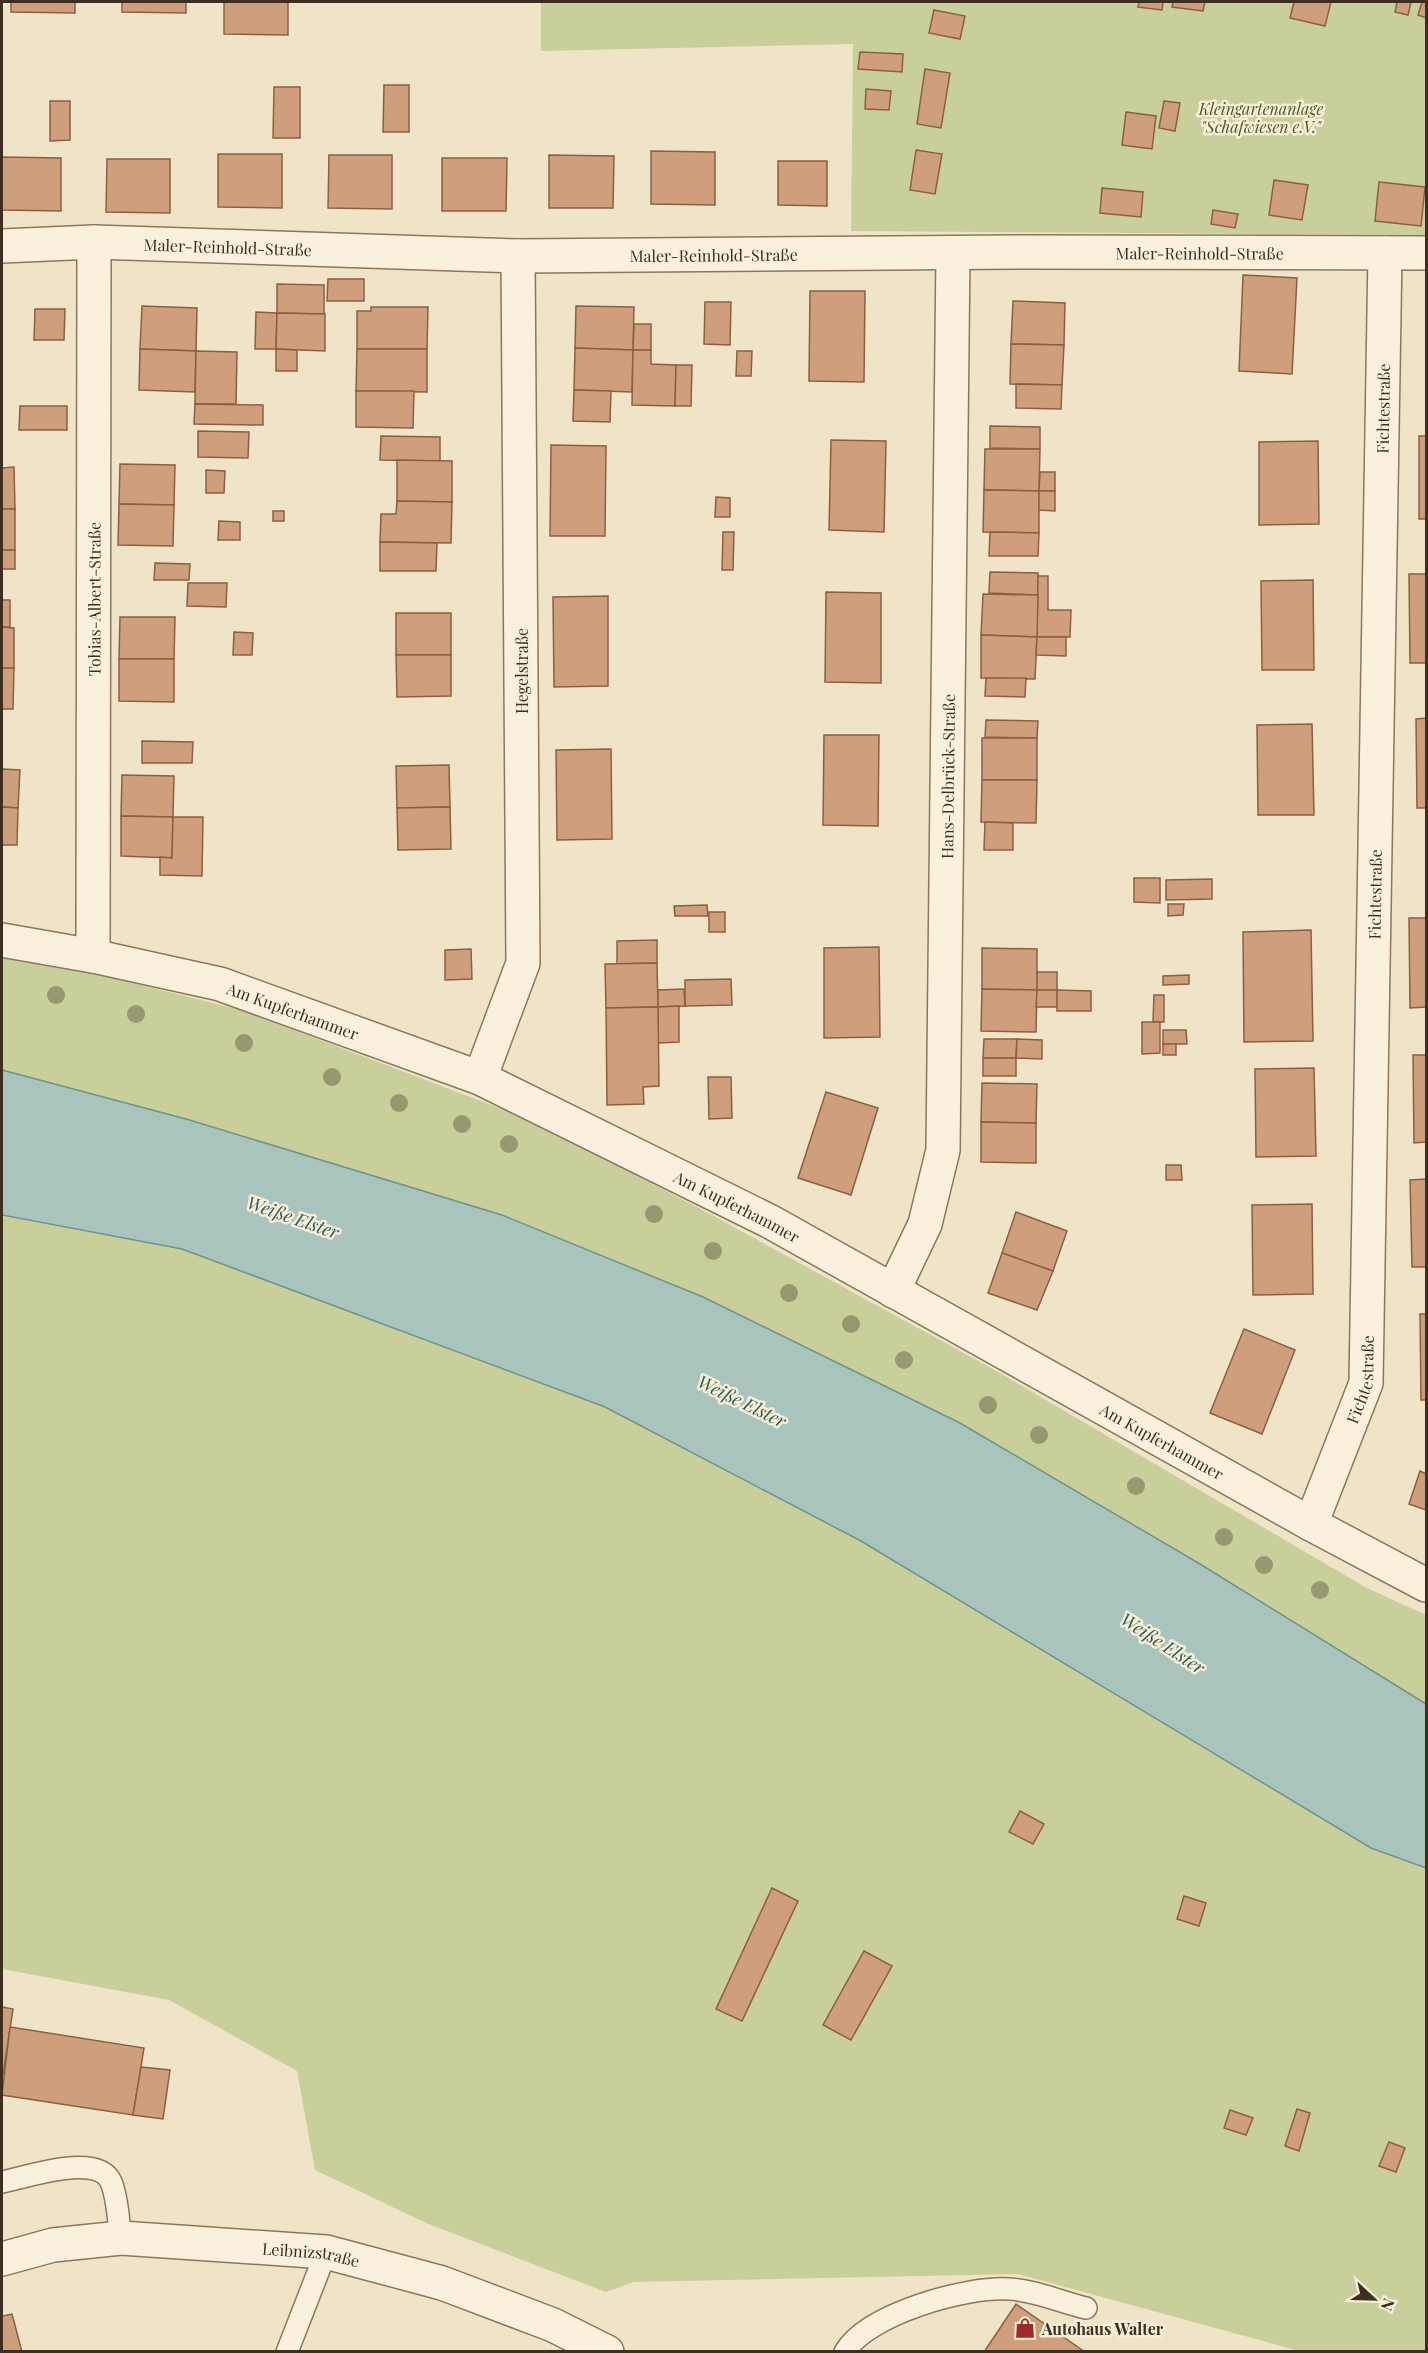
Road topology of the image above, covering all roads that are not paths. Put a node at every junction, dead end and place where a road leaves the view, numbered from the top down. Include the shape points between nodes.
1 (94, 242) junction
2 (2, 246) edge
3 (953, 253) junction
4 (1385, 253) junction
5 (1426, 253) edge
6 (518, 256) junction
7 (2, 940) edge
8 (93, 956) junction
9 (480, 1078) junction
10 (893, 1291) junction
11 (1311, 1524) junction
12 (1426, 1585) edge
13 (2, 2182) edge
14 (120, 2238) junction
15 (326, 2252) junction
16 (2, 2259) edge
17 (1086, 2308) dead end
18 (287, 2352) edge
19 (607, 2352) edge
20 (845, 2352) edge

1 - 2 street, Maler-Reinhold-Straße
1 - 6 street, Maler-Reinhold-Straße
1 - 8 street, Tobias-Albert-Straße
3 - 4 street, Maler-Reinhold-Straße
3 - 6 street, Maler-Reinhold-Straße
3 - 10 street, Hans-Delbrück-Straße via 943,1150 925,1224
4 - 5 street, Maler-Reinhold-Straße
4 - 11 street, Fichtestraße via 1366,1383
6 - 9 street, Hegelstraße via 523,963
7 - 8 street, Am Kupferhammer
8 - 9 street, Am Kupferhammer via 220,984
9 - 10 street, Am Kupferhammer via 769,1221
10 - 11 street, Am Kupferhammer
11 - 12 street, Am Kupferhammer
13 - 14 lane via 82,2166 102,2171 111,2182
14 - 15 street, Leibnizstraße
14 - 16 street, Leibnizstraße via 53,2245
15 - 18 lane
15 - 19 street, Leibnizstraße via 442,2283 553,2325
17 - 20 lane via 1010,2289 967,2291 903,2310 852,2339

